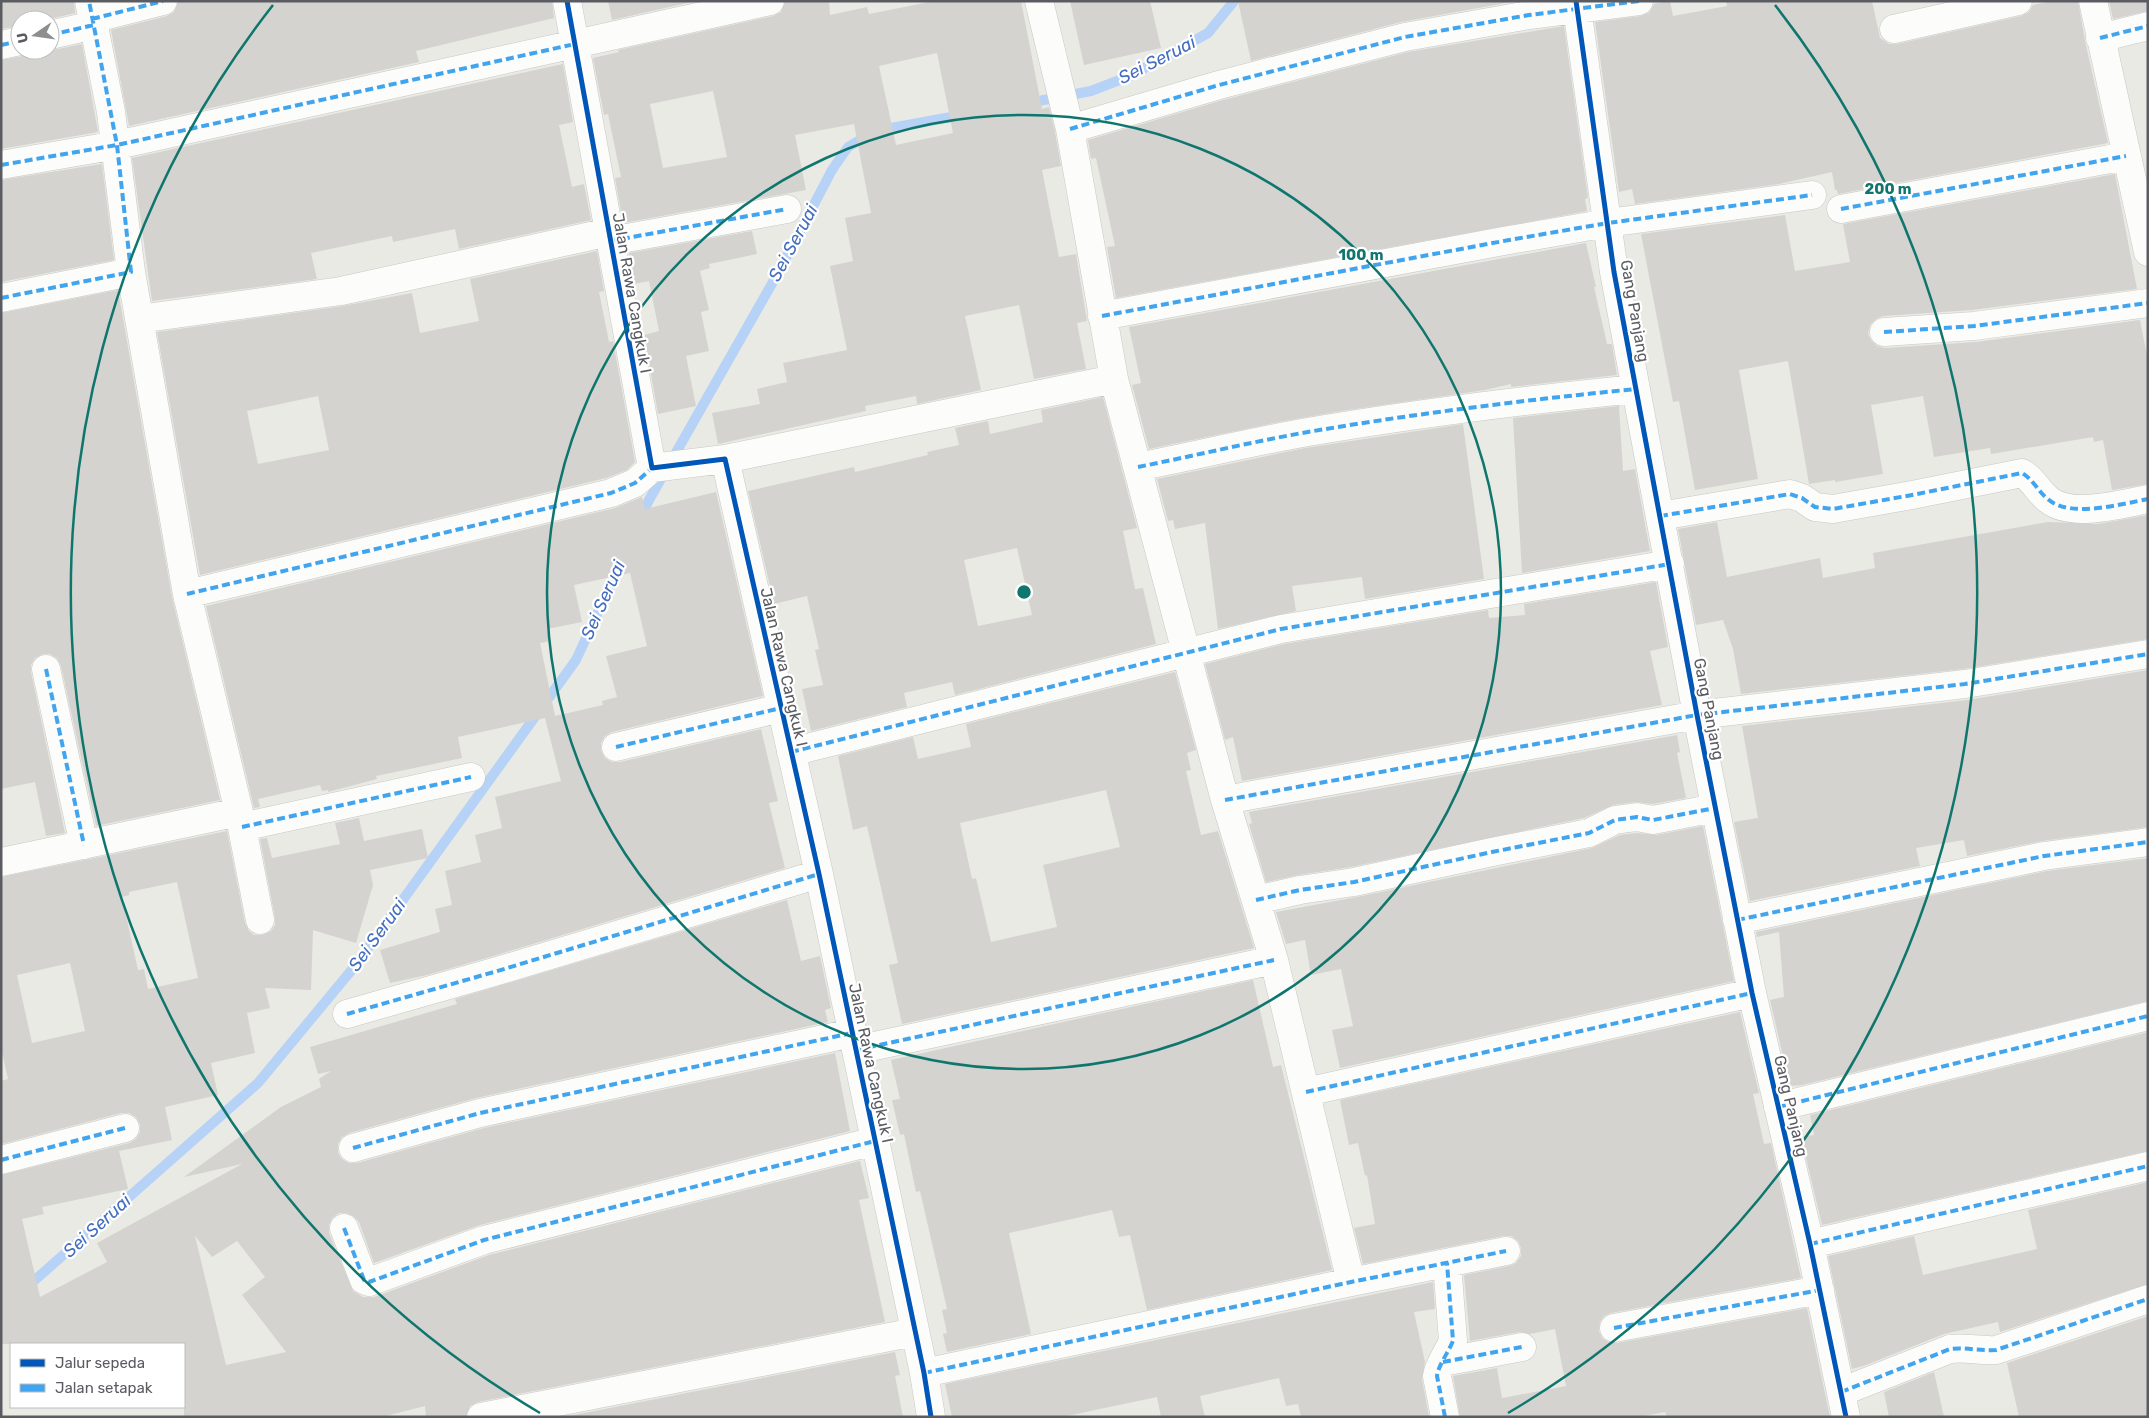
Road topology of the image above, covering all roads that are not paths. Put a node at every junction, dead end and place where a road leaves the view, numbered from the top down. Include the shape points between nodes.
1 (163, 1) edge
2 (567, 1) edge
3 (770, 1) edge
4 (1039, 1) edge
5 (1639, 1) edge
6 (2018, 1) edge
7 (2092, 1) edge
8 (1577, 5) edge
9 (92, 15) edge
10 (2148, 26) edge
11 (60, 29) edge
12 (1894, 29) dead end
13 (2100, 38) junction
14 (575, 44) junction
15 (1068, 123) junction
16 (117, 145) junction
17 (2126, 156) junction
18 (1, 165) edge
19 (1812, 195) dead end
20 (787, 209) dead end
21 (1841, 209) dead end
22 (1608, 223) junction
23 (609, 237) junction
24 (2148, 252) edge
25 (131, 272) junction
26 (1, 298) edge
27 (2148, 304) edge
28 (1102, 316) junction
29 (139, 319) junction
30 (1884, 332) dead end
31 (1114, 379) junction
32 (1636, 389) junction
33 (725, 459) junction
34 (663, 467) junction
35 (1138, 468) junction
36 (2148, 500) edge
37 (1660, 516) junction
38 (1670, 564) junction
39 (187, 594) junction
40 (1185, 652) junction
41 (2148, 654) edge
42 (46, 669) dead end
43 (781, 708) junction
44 (1697, 715) junction
45 (616, 747) dead end
46 (791, 752) junction
47 (471, 777) dead end
48 (1225, 800) junction
49 (1715, 808) junction
50 (240, 819) junction
51 (2148, 842) edge
52 (84, 845) junction
53 (1, 862) edge
54 (819, 874) junction
55 (1256, 900) junction
56 (260, 920) dead end
57 (1737, 920) junction
58 (1274, 960) junction
59 (1752, 993) junction
60 (347, 1014) dead end
61 (2148, 1016) edge
62 (854, 1042) junction
63 (1306, 1092) junction
64 (1778, 1107) junction
65 (125, 1128) dead end
66 (875, 1141) junction
67 (353, 1148) dead end
68 (1, 1160) edge
69 (2148, 1166) edge
70 (344, 1228) dead end
71 (1810, 1244) junction
72 (1506, 1251) dead end
73 (1447, 1263) junction
74 (1351, 1282) junction
75 (1820, 1290) junction
76 (2148, 1299) edge
77 (1614, 1328) dead end
78 (915, 1332) junction
79 (1522, 1347) dead end
80 (1443, 1362) junction
81 (924, 1373) junction
82 (1844, 1405) edge
83 (481, 1417) edge
84 (931, 1417) edge
85 (1445, 1417) edge

1 - 9 street
2 - 14 street, Jalan Rawa Cangkuk I
3 - 14 street
4 - 15 street
5 - 8 street
6 - 12 street
7 - 13 street
8 - 15 street via 1405,37
8 - 22 street, Gang Panjang
9 - 11 street
9 - 16 street
10 - 13 street
13 - 17 street
14 - 16 street
14 - 23 street, Jalan Rawa Cangkuk I
15 - 28 street
16 - 18 street
16 - 25 street
17 - 21 street
17 - 24 street
19 - 22 street
20 - 23 street
22 - 28 street
22 - 32 street, Gang Panjang
23 - 29 street via 341,291
23 - 34 street, Jalan Rawa Cangkuk I
25 - 26 street
25 - 29 street
27 - 30 street via 1974,326
28 - 31 street
29 - 39 street
31 - 33 street
31 - 35 street
32 - 35 street via 1533,399 1345,426
32 - 37 street, Gang Panjang
33 - 34 street
33 - 43 street, Jalan Rawa Cangkuk I
34 - 39 street via 611,492
35 - 40 street
36 - 37 street via 2092,510 2061,506 2049,501 2022,473 1834,509 1815,507 1790,494
37 - 38 street, Gang Panjang
38 - 40 street via 1290,628
38 - 44 street, Gang Panjang
39 - 50 street
40 - 46 street
40 - 48 street
41 - 44 street via 1966,684
42 - 52 street
43 - 45 street
43 - 46 street, Jalan Rawa Cangkuk I
44 - 48 street
44 - 49 street, Gang Panjang
46 - 54 street, Jalan Rawa Cangkuk I
47 - 50 street
48 - 55 street
49 - 55 street via 1653,820 1637,817 1616,820 1589,833
49 - 57 street, Gang Panjang
50 - 52 street
50 - 56 street
51 - 57 street via 2044,856
52 - 53 street
54 - 60 street
54 - 62 street, Jalan Rawa Cangkuk I
55 - 58 street
57 - 59 street, Gang Panjang
58 - 62 street
58 - 63 street
59 - 63 street
59 - 64 street, Gang Panjang
61 - 64 street
62 - 66 street, Jalan Rawa Cangkuk I
62 - 67 street via 480,1113
63 - 74 street
64 - 71 street, Gang Panjang
65 - 68 street
66 - 70 street via 484,1240 369,1282 364,1280
66 - 78 street, Jalan Rawa Cangkuk I
69 - 71 street
71 - 75 street, Gang Panjang
72 - 73 street
73 - 74 street
73 - 80 street via 1453,1341
74 - 81 street
75 - 77 street
75 - 82 street, Gang Panjang
76 - 82 street via 1996,1350 1950,1349
78 - 81 street, Jalan Rawa Cangkuk I
78 - 83 street
79 - 80 street
80 - 85 street via 1438,1376
81 - 84 street, Jalan Rawa Cangkuk I

